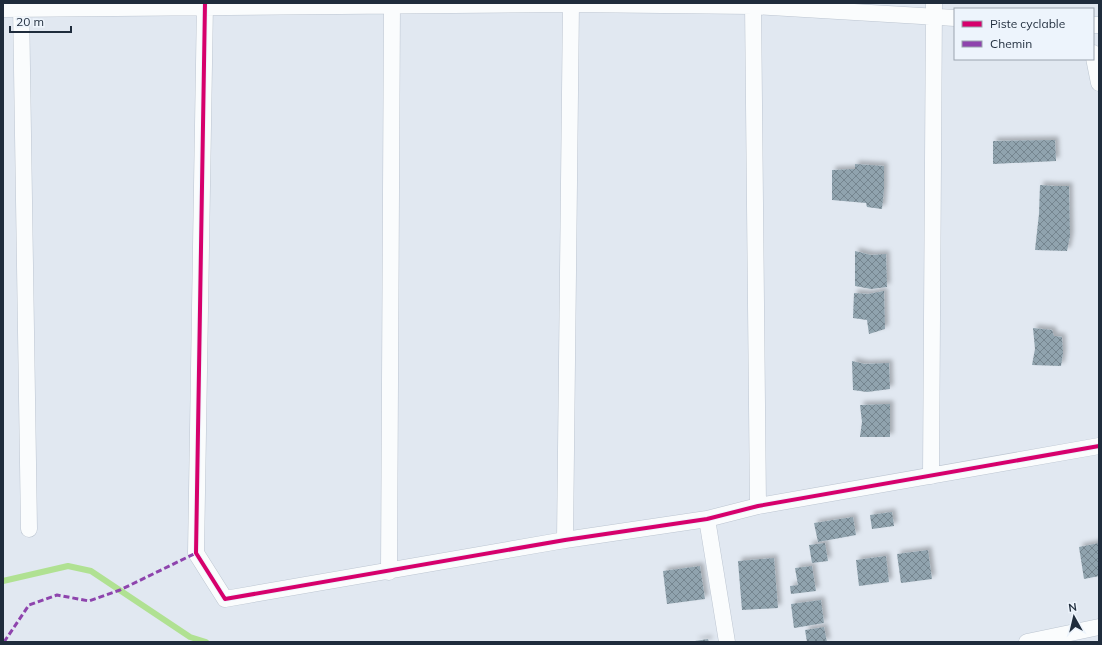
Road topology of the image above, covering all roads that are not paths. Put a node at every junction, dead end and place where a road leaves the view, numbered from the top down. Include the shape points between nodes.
1 (392, 4) edge
2 (571, 4) edge
3 (205, 5) edge
4 (753, 5) edge
5 (21, 6) edge
6 (3, 9) edge
7 (934, 10) edge
8 (954, 18) edge
9 (1094, 58) edge
10 (1099, 82) edge
11 (1099, 446) edge
12 (931, 476) junction
13 (758, 506) junction
14 (707, 519) junction
15 (28, 529) dead end
16 (565, 540) junction
17 (389, 572) junction
18 (1099, 627) edge
19 (727, 642) edge
20 (1027, 642) edge

1 - 2 street
1 - 3 street
1 - 17 street
2 - 4 street
2 - 16 street
3 - 5 street
3 - 17 street via 196,553 225,599
4 - 7 street
4 - 13 street
5 - 6 street
5 - 15 street
7 - 8 street
7 - 12 street
9 - 10 street
11 - 12 street
12 - 13 street
13 - 14 street
14 - 16 street
14 - 19 street
16 - 17 street
18 - 20 street

